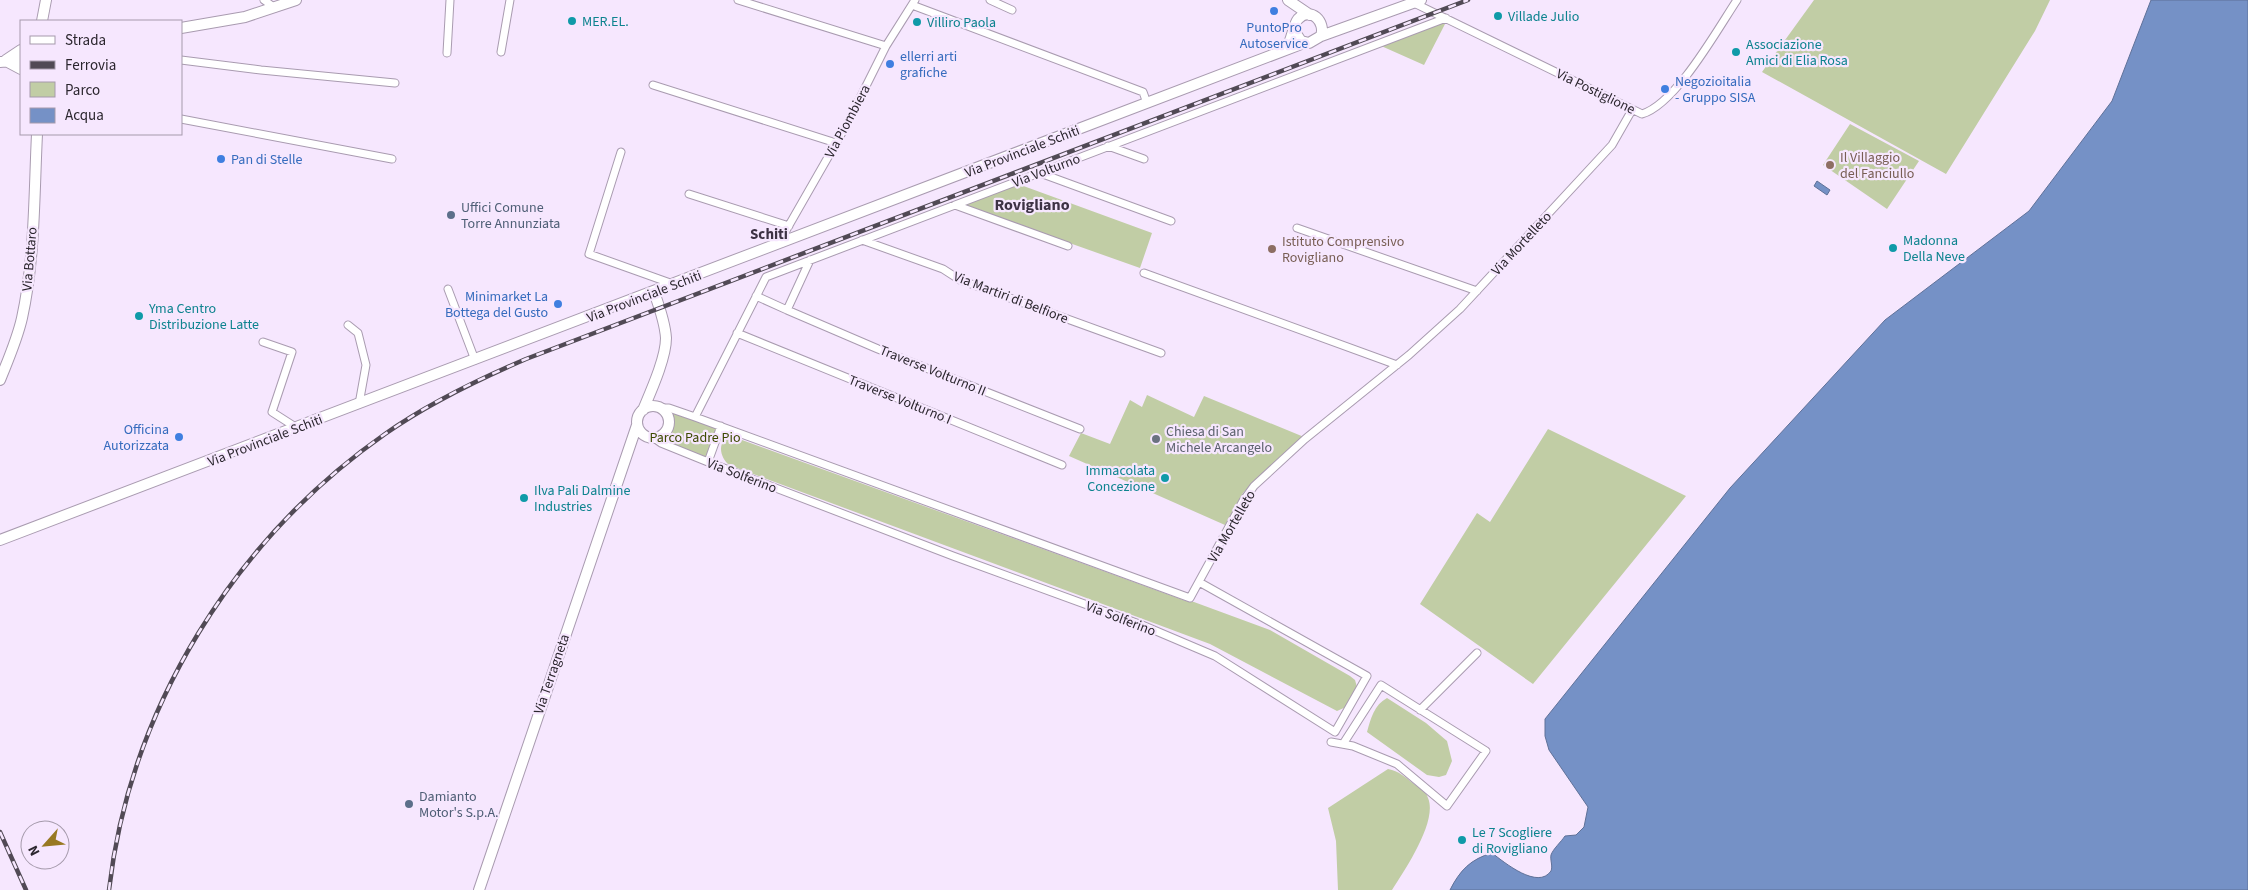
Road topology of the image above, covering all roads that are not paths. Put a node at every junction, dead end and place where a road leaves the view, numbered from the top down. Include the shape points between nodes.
1 (46, 0) edge
2 (264, 0) edge
3 (296, 0) edge
4 (450, 0) edge
5 (510, 0) edge
6 (738, 0) edge
7 (990, 0) edge
8 (1737, 0) edge
9 (1289, 1) edge
10 (1418, 1) edge
11 (913, 3) edge
12 (275, 9) junction
13 (1012, 10) dead end
14 (1310, 15) junction
15 (1446, 18) junction
16 (45, 19) edge
17 (1321, 23) junction
18 (182, 28) edge
19 (1295, 28) junction
20 (1343, 28) junction
21 (1321, 36) junction
22 (1304, 43) junction
23 (886, 46) junction
24 (1286, 50) junction
25 (20, 51) edge
26 (501, 52) dead end
27 (447, 53) dead end
28 (20, 60) edge
29 (182, 60) edge
30 (3, 61) edge
31 (20, 69) edge
32 (395, 83) dead end
33 (653, 85) dead end
34 (1147, 103) junction
35 (1632, 110) junction
36 (182, 119) edge
37 (37, 135) edge
38 (836, 143) junction
39 (1108, 146) junction
40 (621, 152) dead end
41 (392, 159) dead end
42 (1144, 159) dead end
43 (1040, 173) junction
44 (689, 194) dead end
45 (955, 205) junction
46 (1171, 221) dead end
47 (788, 226) junction
48 (1297, 228) dead end
49 (862, 240) junction
50 (782, 244) junction
51 (1068, 246) dead end
52 (810, 260) junction
53 (1144, 273) dead end
54 (674, 284) junction
55 (448, 289) dead end
56 (654, 292) junction
57 (1477, 292) junction
58 (756, 296) junction
59 (786, 310) junction
60 (348, 325) dead end
61 (737, 333) junction
62 (263, 342) dead end
63 (1161, 353) dead end
64 (475, 360) junction
65 (1397, 365) junction
66 (0, 380) edge
67 (650, 392) junction
68 (359, 404) junction
69 (658, 407) junction
70 (642, 410) junction
71 (695, 417) junction
72 (637, 425) junction
73 (721, 426) junction
74 (297, 428) junction
75 (1080, 429) dead end
76 (650, 437) junction
77 (625, 459) junction
78 (708, 462) junction
79 (1062, 465) dead end
80 (0, 540) edge
81 (1199, 582) junction
82 (1477, 653) dead end
83 (1420, 710) junction
84 (1331, 742) dead end
85 (1343, 744) junction
86 (479, 890) edge

1 - 16 street
2 - 12 street
3 - 12 street
4 - 27 street
5 - 26 street
6 - 23 street
7 - 13 street
8 - 35 street, Via Postiglione via 1673,91 1647,112 1642,114
9 - 14 street
9 - 19 street via 1295,11
10 - 15 street, Via Postiglione
10 - 20 street, Via Provinciale Schiti
11 - 23 street, Via Piombiera
11 - 34 street via 1143,92
12 - 18 street
14 - 17 street
14 - 19 street via 1303,16
15 - 35 street, Via Postiglione
15 - 39 street, Via Volturno
17 - 20 street
17 - 21 street
19 - 22 street via 1298,39
19 - 24 street
20 - 21 street, Via Provinciale Schiti
21 - 22 street, Via Provinciale Schiti via 1314,42
22 - 24 street, Via Provinciale Schiti
23 - 38 street, Via Piombiera
24 - 34 street, Via Provinciale Schiti
25 - 30 street
28 - 30 street
29 - 32 street
30 - 31 street
33 - 38 street
34 - 50 street, Via Provinciale Schiti
35 - 57 street, Via Mortelleto via 1612,145
36 - 41 street
37 - 66 street, Via Bottaro via 25,303
38 - 47 street, Via Piombiera
39 - 42 street
39 - 43 street, Via Volturno
40 - 54 street via 589,254
43 - 45 street, Via Volturno
43 - 46 street
44 - 47 street
45 - 49 street, Via Volturno
45 - 51 street
47 - 50 street, Via Piombiera
48 - 57 street
49 - 52 street, Via Volturno
49 - 63 street, Via Martiri di Belfiore via 943,269 960,280
50 - 54 street, Via Provinciale Schiti
52 - 58 street, Via Volturno via 766,277
52 - 59 street
53 - 65 street
54 - 56 street, Via Provinciale Schiti
55 - 64 street
56 - 64 street, Via Provinciale Schiti
56 - 67 street via 666,340
57 - 65 street, Via Mortelleto
58 - 59 street, Traverse Volturno II
58 - 61 street, Via Volturno
59 - 75 street, Traverse Volturno II
60 - 68 street via 358,333 366,358
61 - 71 street, Via Volturno
61 - 79 street, Traverse Volturno I
62 - 74 street via 292,352 272,412
64 - 68 street, Via Provinciale Schiti
65 - 81 street, Via Mortelleto via 1305,439 1254,486
67 - 69 street
67 - 70 street
68 - 74 street, Via Provinciale Schiti
69 - 70 street
69 - 71 street
69 - 76 street via 668,416 668,426 663,434
70 - 72 street
71 - 73 street
72 - 76 street
72 - 77 street, Via Terragneta
73 - 78 street
73 - 81 street, Via Mortelleto via 1190,598
74 - 80 street, Via Provinciale Schiti
76 - 77 street
76 - 78 street, Via Solferino
77 - 86 street, Via Terragneta
78 - 81 street, Via Solferino via 1142,625 1214,656 1335,732 1367,676
82 - 83 street
83 - 85 street via 1380,685
83 - 85 street via 1486,751 1447,806 1397,764
84 - 85 street

